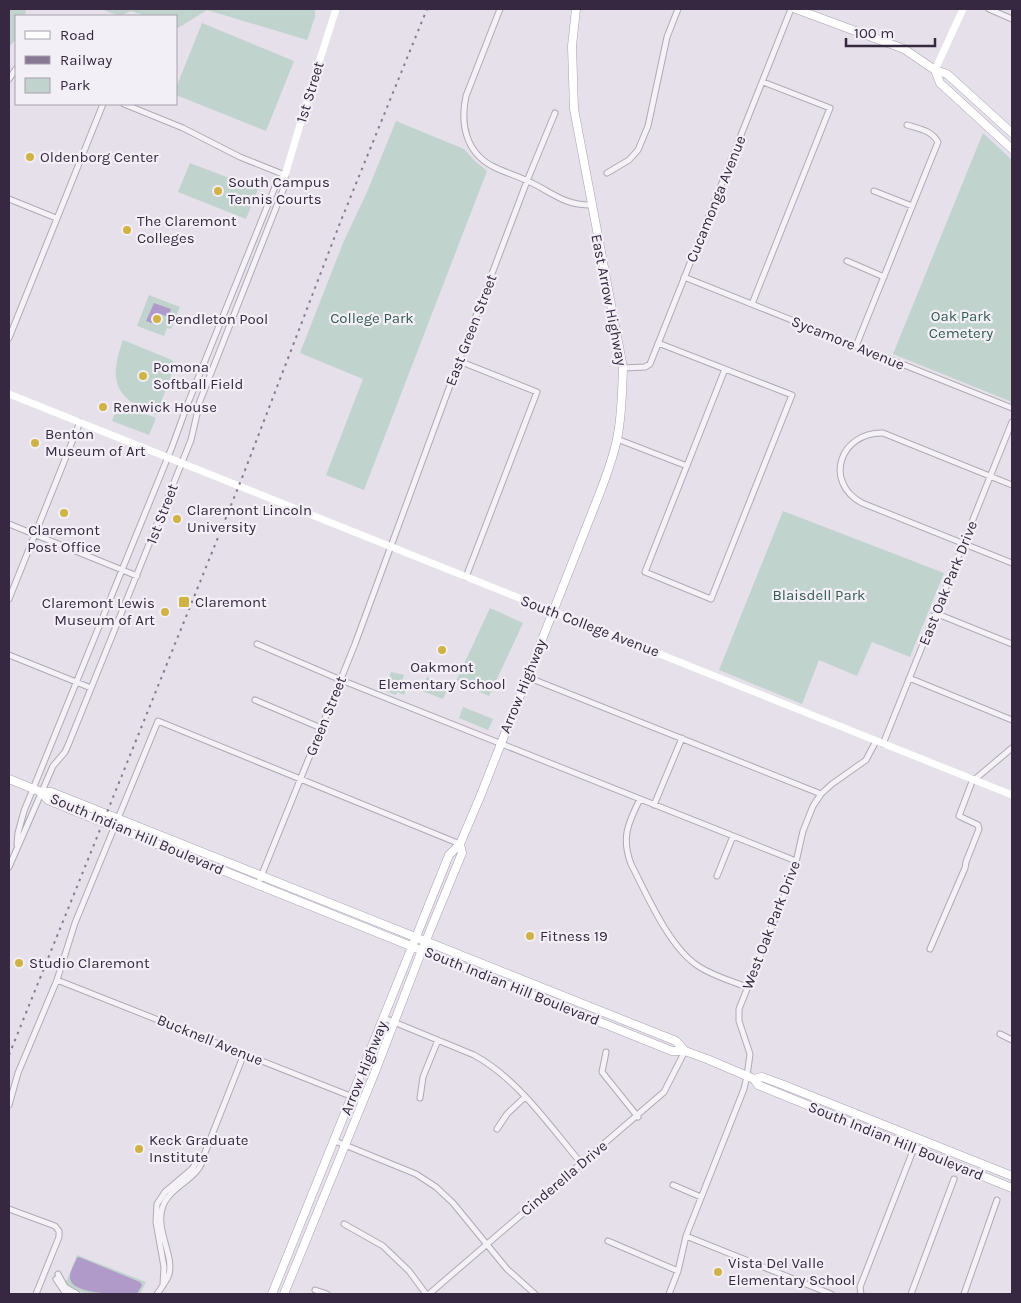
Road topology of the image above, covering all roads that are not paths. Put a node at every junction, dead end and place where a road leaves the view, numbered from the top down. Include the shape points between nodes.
1 (336, 9) edge
2 (500, 9) edge
3 (576, 9) edge
4 (678, 9) edge
5 (791, 9) edge
6 (796, 9) edge
7 (963, 9) edge
8 (989, 9) edge
9 (1012, 19) edge
10 (935, 70) junction
11 (763, 82) junction
12 (103, 105) edge
13 (126, 105) edge
14 (555, 113) dead end
15 (907, 125) dead end
16 (1012, 133) edge
17 (1012, 149) edge
18 (607, 173) dead end
19 (285, 175) junction
20 (527, 181) junction
21 (874, 191) dead end
22 (9, 199) edge
23 (591, 205) junction
24 (912, 206) junction
25 (56, 218) junction
26 (847, 261) dead end
27 (884, 276) junction
28 (684, 277) junction
29 (752, 304) junction
30 (9, 338) edge
31 (658, 342) junction
32 (856, 346) junction
33 (459, 361) junction
34 (623, 368) junction
35 (725, 369) junction
36 (9, 394) edge
37 (1012, 408) edge
38 (80, 422) junction
39 (1012, 422) edge
40 (617, 439) junction
41 (167, 457) junction
42 (182, 463) junction
43 (687, 466) junction
44 (990, 476) junction
45 (1012, 485) edge
46 (9, 524) edge
47 (35, 535) junction
48 (963, 543) junction
49 (390, 547) junction
50 (1012, 563) edge
51 (122, 569) junction
52 (137, 576) junction
53 (466, 577) junction
54 (9, 599) edge
55 (553, 611) junction
56 (935, 613) junction
57 (257, 644) dead end
58 (1012, 644) edge
59 (9, 655) edge
60 (527, 677) junction
61 (909, 678) junction
62 (341, 680) junction
63 (77, 682) junction
64 (91, 688) junction
65 (255, 700) dead end
66 (1012, 720) edge
67 (321, 728) junction
68 (682, 738) junction
69 (879, 742) junction
70 (500, 744) junction
71 (1012, 748) edge
72 (9, 779) edge
73 (300, 779) junction
74 (974, 780) junction
75 (37, 791) junction
76 (821, 794) junction
77 (1012, 795) edge
78 (640, 799) junction
79 (654, 805) junction
80 (117, 819) junction
81 (114, 827) junction
82 (733, 836) junction
83 (460, 844) junction
84 (17, 845) junction
85 (796, 861) junction
86 (9, 866) edge
87 (717, 876) dead end
88 (260, 880) junction
89 (416, 938) junction
90 (426, 941) junction
91 (413, 946) junction
92 (422, 950) junction
93 (930, 950) dead end
94 (57, 980) junction
95 (747, 987) junction
96 (384, 1018) junction
97 (394, 1022) junction
98 (1000, 1034) dead end
99 (438, 1040) junction
100 (1012, 1040) edge
101 (685, 1050) junction
102 (606, 1052) dead end
103 (244, 1054) junction
104 (751, 1078) junction
105 (353, 1097) junction
106 (525, 1097) junction
107 (420, 1098) dead end
108 (363, 1101) junction
109 (9, 1105) edge
110 (638, 1116) junction
111 (497, 1129) dead end
112 (335, 1141) junction
113 (345, 1145) junction
114 (914, 1148) junction
115 (581, 1163) junction
116 (1012, 1176) edge
117 (954, 1179) dead end
118 (673, 1185) dead end
119 (1012, 1188) edge
120 (701, 1197) junction
121 (997, 1200) dead end
122 (9, 1210) edge
123 (344, 1224) dead end
124 (686, 1236) junction
125 (608, 1241) dead end
126 (486, 1244) junction
127 (678, 1271) junction
128 (58, 1274) dead end
129 (56, 1279) dead end
130 (315, 1290) dead end
131 (36, 1294) edge
132 (75, 1294) edge
133 (157, 1294) edge
134 (272, 1294) edge
135 (284, 1294) edge
136 (327, 1294) edge
137 (428, 1294) edge
138 (535, 1294) edge
139 (669, 1294) edge
140 (831, 1294) edge
141 (861, 1294) edge
142 (911, 1294) edge
143 (964, 1294) edge

1 - 19 street, 1st Street
2 - 20 street via 466,96 464,118 474,150 493,166
3 - 23 main road, East Arrow Highway via 572,46 574,109
4 - 18 street via 668,37 648,126 638,150 629,160
5 - 11 street, Cucamonga Avenue
6 - 10 main road via 904,49
7 - 10 street
8 - 9 street
10 - 16 main road via 947,74
10 - 17 main road via 940,83
11 - 28 street, Cucamonga Avenue
11 - 29 street via 830,108
12 - 25 street
13 - 19 street
14 - 20 street, East Green Street
15 - 24 street via 926,130 938,142
19 - 41 street, 1st Street via 277,182
19 - 42 street, 1st Street via 285,185 200,401
20 - 23 street via 565,201
20 - 33 street, East Green Street
21 - 24 street
22 - 25 street
23 - 34 main road, East Arrow Highway
24 - 27 street
25 - 30 street
26 - 27 street
27 - 32 street
28 - 29 street, Sycamore Avenue
28 - 31 street, Cucamonga Avenue
29 - 32 street, Sycamore Avenue
31 - 34 street, Cucamonga Avenue via 650,364
31 - 35 street
32 - 37 street, Sycamore Avenue
33 - 49 street, East Green Street
33 - 53 street via 537,392
34 - 40 main road, East Arrow Highway
35 - 43 street
35 - 43 street via 792,395 711,599 645,572
36 - 38 street, South College Avenue
38 - 41 street, South College Avenue
38 - 47 street
39 - 44 street, East Oak Park Drive
40 - 43 street
40 - 55 main road, East Arrow Highway via 600,495
41 - 42 street, South College Avenue
41 - 51 street, 1st Street
42 - 49 street, South College Avenue
42 - 52 street, 1st Street
44 - 45 street
44 - 48 street, East Oak Park Drive
44 - 48 street via 882,433 861,436 850,445 843,458 840,470 842,483 855,499
46 - 47 street
47 - 51 street
47 - 54 street
48 - 50 street
48 - 56 street, East Oak Park Drive
49 - 53 street, South College Avenue
49 - 62 street, Green Street
51 - 52 street
51 - 63 street, 1st Street
52 - 64 street, 1st Street
53 - 55 street, South College Avenue
55 - 60 main road, Arrow Highway
55 - 69 street, South College Avenue
56 - 58 street
56 - 61 street, East Oak Park Drive
57 - 62 street
59 - 63 street
60 - 68 street
60 - 70 main road, Arrow Highway
61 - 66 street
61 - 69 street, East Oak Park Drive
62 - 67 street, Green Street
62 - 70 street
63 - 64 street
63 - 75 street, 1st Street
64 - 75 street, 1st Street via 65,752
65 - 67 street
67 - 73 street, Green Street
68 - 76 street
68 - 79 street
69 - 74 street, South College Avenue
69 - 76 street, West Oak Park Drive via 866,760
70 - 78 street
70 - 83 main road, Arrow Highway
71 - 74 street
72 - 75 main road
73 - 80 street via 158,720
73 - 83 street
73 - 88 street, Green Street
74 - 77 street, South College Avenue
74 - 93 street via 958,816 978,825 979,829
75 - 80 main road, South Indian Hill Boulevard via 51,792
75 - 81 main road, South Indian Hill Boulevard via 48,800
75 - 84 street, 1st Street via 24,835
75 - 84 street, 1st Street via 21,820
76 - 85 street, West Oak Park Drive via 803,831
78 - 79 street
78 - 95 street via 626,832 627,854 672,939 696,965
79 - 82 street
80 - 81 street
80 - 88 main road, South Indian Hill Boulevard
81 - 88 main road, South Indian Hill Boulevard
81 - 94 street via 75,923
82 - 85 street
82 - 87 street
83 - 89 main road, Arrow Highway via 449,855
83 - 90 main road, Arrow Highway via 462,853
84 - 86 street, 1st Street
85 - 95 street, West Oak Park Drive
88 - 89 main road, South Indian Hill Boulevard
88 - 91 main road, South Indian Hill Boulevard
89 - 90 main road, South Indian Hill Boulevard
89 - 91 main road, Arrow Highway
90 - 92 main road, Arrow Highway
90 - 101 main road, South Indian Hill Boulevard via 676,1041
91 - 92 main road, South Indian Hill Boulevard
91 - 96 main road, Arrow Highway
92 - 97 main road, Arrow Highway
92 - 101 main road, South Indian Hill Boulevard via 672,1051
94 - 103 street, Bucknell Avenue
94 - 109 street via 18,1073
95 - 104 street, West Oak Park Drive via 739,1009 739,1021 750,1054
96 - 97 street
96 - 105 main road, Arrow Highway
97 - 99 street
97 - 108 main road, Arrow Highway
98 - 100 street
99 - 106 street via 485,1061
99 - 107 street via 423,1077
101 - 104 main road, South Indian Hill Boulevard
101 - 110 street, Cinderella Drive via 664,1092
102 - 110 street via 602,1072
103 - 105 street, Bucknell Avenue
103 - 133 street via 204,1155 165,1192 157,1204 156,1222 164,1267 163,1284
104 - 114 main road, South Indian Hill Boulevard via 758,1085
104 - 116 main road, South Indian Hill Boulevard via 762,1077 789,1087
104 - 120 street, West Oak Park Drive
105 - 108 street, Bucknell Avenue
105 - 112 main road, Arrow Highway
106 - 111 street
106 - 115 street
108 - 113 main road, Arrow Highway
110 - 115 street, Cinderella Drive
112 - 113 street
112 - 134 main road, Arrow Highway
113 - 126 street via 416,1174 436,1187
113 - 135 main road, Arrow Highway
114 - 119 main road, South Indian Hill Boulevard
114 - 141 street via 860,1287
115 - 126 street, Cinderella Drive
117 - 142 street
118 - 120 street
120 - 124 street, West Oak Park Drive
121 - 143 street
122 - 131 street via 55,1226 59,1231
123 - 137 street via 383,1246
124 - 127 street, West Oak Park Drive
124 - 140 street
125 - 127 street
126 - 137 street, Cinderella Drive
126 - 138 street
127 - 139 street, West Oak Park Drive
128 - 132 street via 66,1288
129 - 132 street via 64,1291
130 - 136 street

